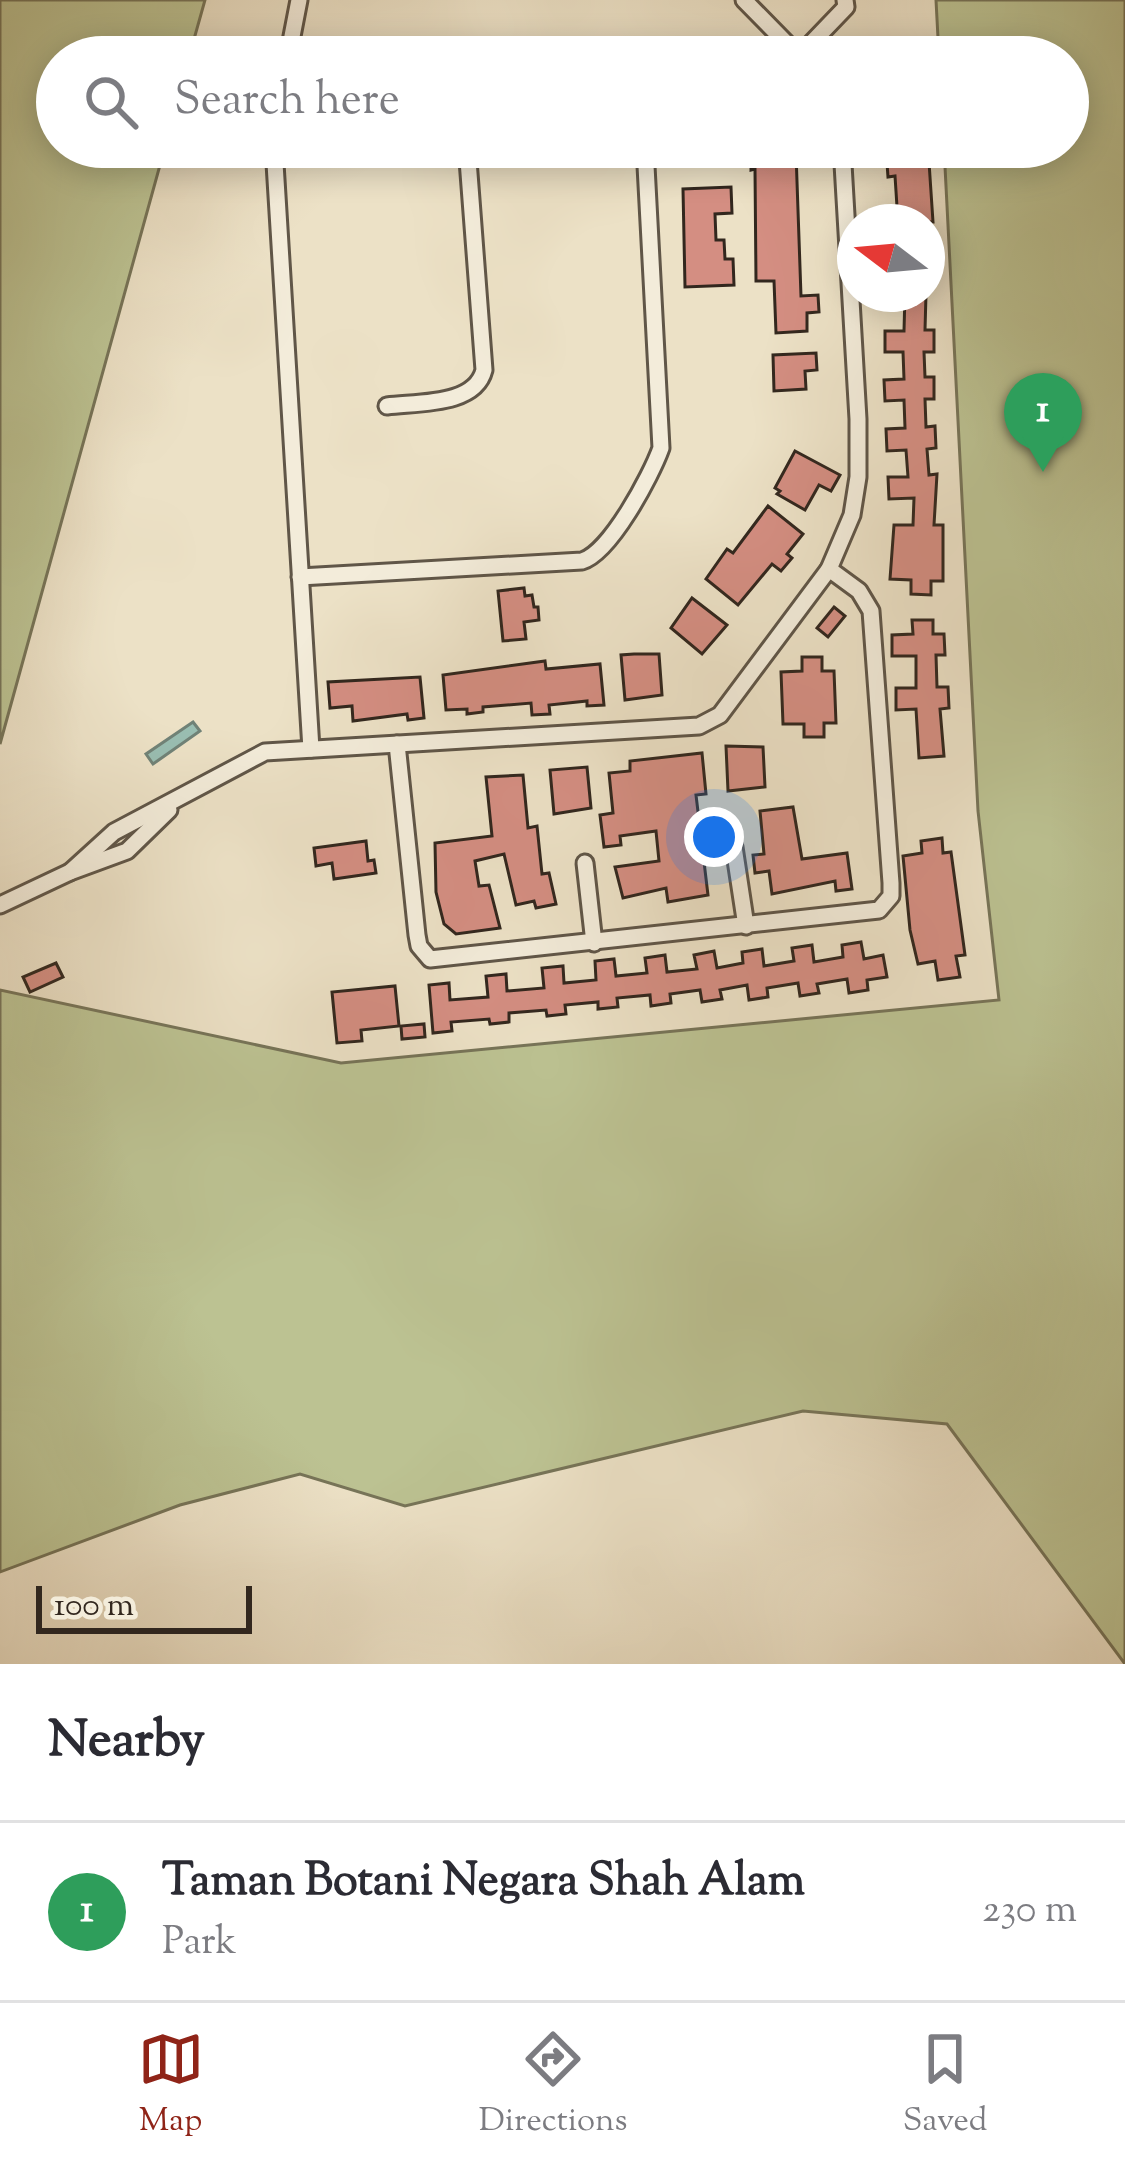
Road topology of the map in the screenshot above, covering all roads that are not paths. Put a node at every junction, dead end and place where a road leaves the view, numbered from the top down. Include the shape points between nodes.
1 (298, 0) edge
2 (744, 0) edge
3 (845, 0) edge
4 (292, 36) edge
5 (779, 36) edge
6 (819, 36) edge
7 (275, 168) edge
8 (469, 168) edge
9 (646, 168) edge
10 (843, 168) edge
11 (387, 406) dead end
12 (829, 569) junction
13 (300, 577) junction
14 (397, 744) junction
15 (311, 749) junction
16 (734, 847) dead end
17 (585, 863) dead end
18 (0, 905) edge
19 (746, 926) junction
20 (594, 943) junction

1 - 4 street
2 - 5 street
3 - 6 street
7 - 13 street
8 - 11 street via 481,384 456,397
9 - 13 street via 661,448 599,552 582,562
10 - 12 street via 858,477
12 - 14 street via 709,724
12 - 19 street via 872,611 891,896 871,913
13 - 15 street
14 - 15 street
14 - 20 street via 423,953 441,959
15 - 18 street via 265,752 179,800 127,851
16 - 19 street
17 - 20 street
19 - 20 street

